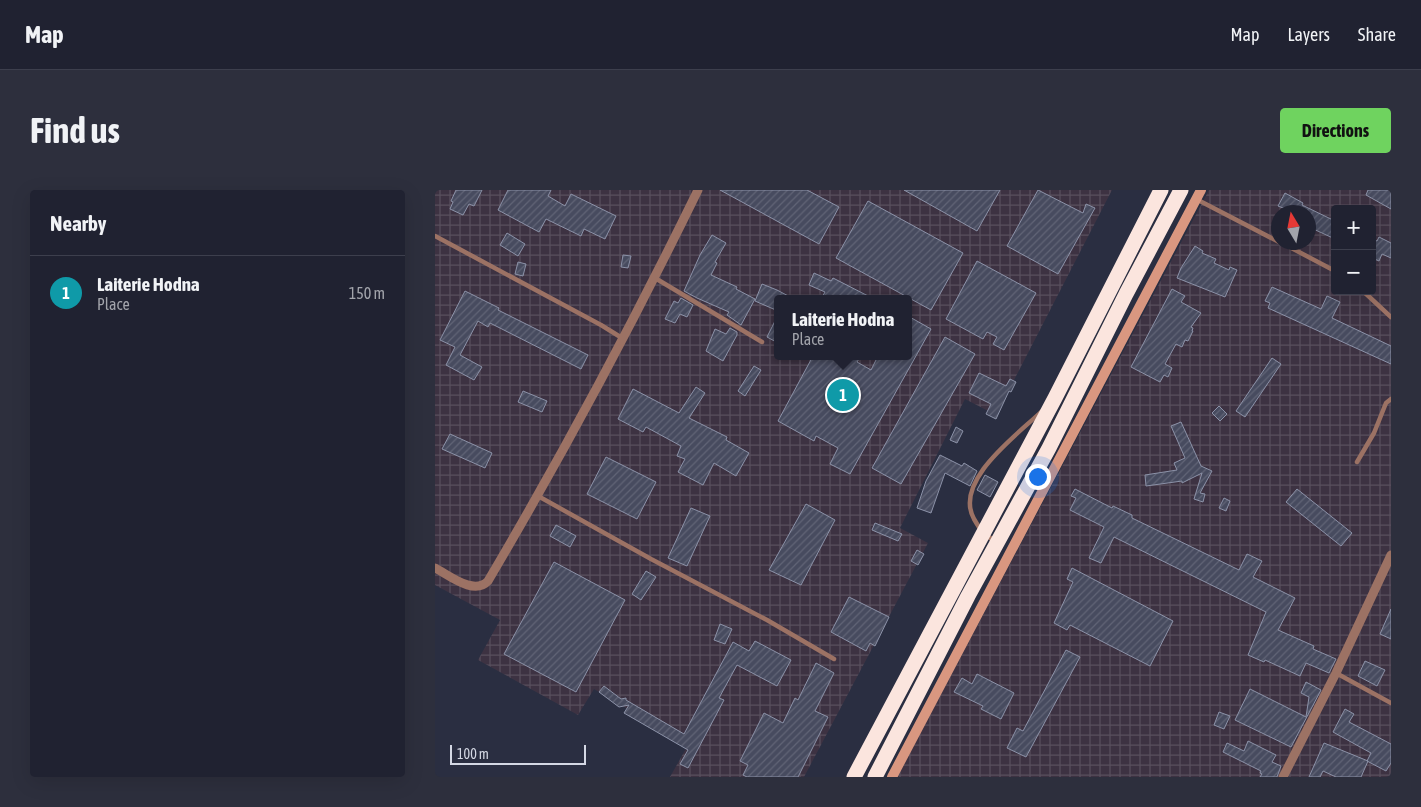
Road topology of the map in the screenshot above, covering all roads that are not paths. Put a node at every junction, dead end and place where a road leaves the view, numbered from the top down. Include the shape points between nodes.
1 (698, 190) edge
2 (1161, 190) edge
3 (1181, 190) edge
4 (1199, 194) edge
5 (435, 236) edge
6 (1271, 237) edge
7 (1294, 250) edge
8 (1331, 269) edge
9 (655, 278) junction
10 (1367, 295) edge
11 (1391, 317) edge
12 (622, 338) junction
13 (763, 342) dead end
14 (1055, 398) junction
15 (1391, 399) edge
16 (1069, 407) junction
17 (1357, 462) dead end
18 (538, 496) junction
19 (983, 534) junction
20 (999, 542) junction
21 (1391, 554) edge
22 (435, 568) edge
23 (834, 659) dead end
24 (1337, 673) junction
25 (1391, 703) edge
26 (854, 777) edge
27 (875, 777) edge
28 (892, 777) edge
29 (1283, 777) edge

1 - 9 street
2 - 14 highway
3 - 16 highway
4 - 6 lane
4 - 28 main road
5 - 12 lane
7 - 8 lane
9 - 12 street
9 - 13 lane
10 - 11 lane
12 - 18 street
14 - 16 lane
14 - 19 highway
14 - 19 lane via 990,459 971,491 971,513
15 - 17 lane via 1386,403
16 - 20 highway
18 - 22 street via 484,585 471,587
18 - 23 lane
19 - 20 lane
19 - 26 highway
20 - 27 highway
21 - 24 street
24 - 25 lane
24 - 29 street

